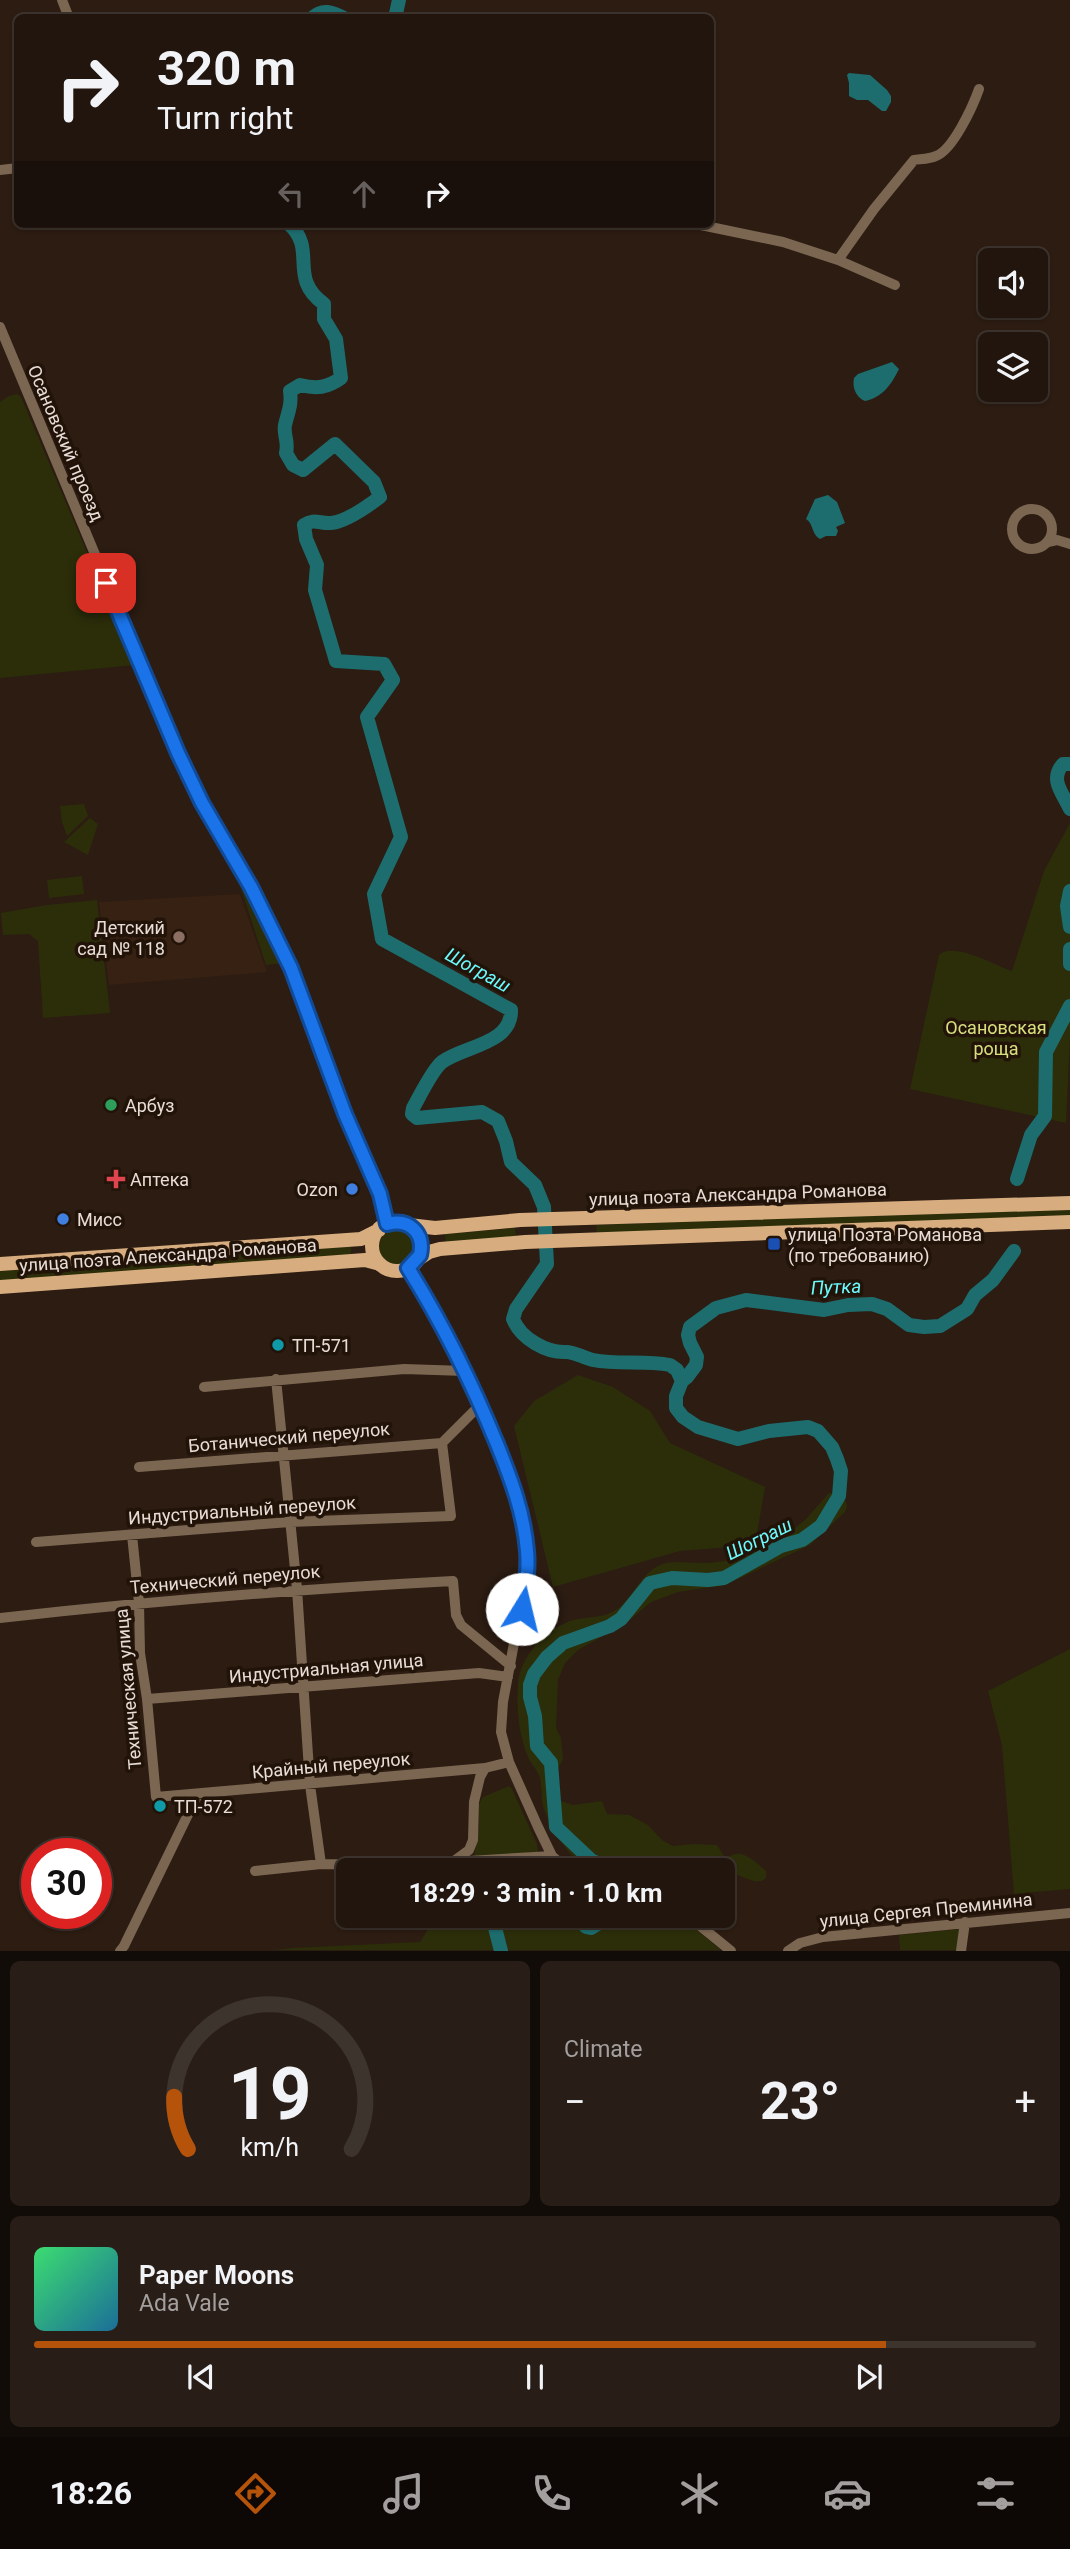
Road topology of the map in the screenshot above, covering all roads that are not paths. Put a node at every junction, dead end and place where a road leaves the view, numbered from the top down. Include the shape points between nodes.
1 (979, 89) dead end
2 (714, 228) edge
3 (838, 260) junction
4 (895, 285) dead end
5 (0, 327) edge
6 (1052, 527) junction
7 (1070, 537) edge
8 (1048, 542) junction
9 (1070, 544) edge
10 (1070, 1203) edge
11 (1070, 1222) edge
12 (409, 1225) junction
13 (383, 1227) junction
14 (0, 1264) edge
15 (380, 1264) junction
16 (413, 1264) junction
17 (0, 1287) edge
18 (465, 1371) junction
19 (276, 1380) junction
20 (204, 1387) dead end
21 (481, 1404) junction
22 (442, 1443) junction
23 (283, 1455) junction
24 (139, 1466) dead end
25 (290, 1522) junction
26 (132, 1535) junction
27 (36, 1542) dead end
28 (297, 1589) junction
29 (139, 1603) junction
30 (0, 1618) edge
31 (509, 1672) junction
32 (303, 1688) junction
33 (148, 1699) junction
34 (509, 1762) junction
35 (485, 1768) junction
36 (310, 1785) junction
37 (198, 1794) junction
38 (156, 1797) joint
39 (552, 1856) junction
40 (459, 1858) edge
41 (523, 1858) edge
42 (554, 1858) edge
43 (321, 1864) junction
44 (336, 1864) edge
45 (256, 1871) dead end
46 (1070, 1913) edge
47 (965, 1922) junction
48 (703, 1928) edge
49 (120, 1951) edge
50 (731, 1951) edge
51 (788, 1951) edge
52 (961, 1951) edge

1 - 3 street via 945,150 936,157 914,160
2 - 3 street via 783,242
3 - 4 street
5 - 13 street, Осановский проезд via 178,753 291,968 380,1194
6 - 7 street
6 - 8 street
6 - 8 street via 1045,514 1034,509 1021,512 1013,522 1013,535 1022,547 1037,549
8 - 9 street
10 - 12 main road, улица поэта Александра Романова via 520,1220 435,1228
11 - 16 main road via 524,1242 440,1249
12 - 13 main road via 400,1222
12 - 16 main road via 422,1247
13 - 14 main road, улица поэта Александра Романова via 361,1239
13 - 15 main road via 372,1245
15 - 16 main road via 394,1271
15 - 17 main road, улица поэта Александра Романова via 365,1260
16 - 18 street
18 - 19 street via 404,1369
18 - 21 street
19 - 20 street
19 - 23 street
21 - 22 street
21 - 31 street via 508,1472 527,1545 525,1594
22 - 23 street, Ботанический переулок
22 - 25 street, Индустриальный переулок via 451,1516
23 - 24 street, Ботанический переулок
23 - 25 street
25 - 26 street, Индустриальный переулок
25 - 28 street
26 - 27 street, Индустриальный переулок
26 - 29 street, Техническая улица
28 - 29 street, Технический переулок
28 - 31 street, Технический переулок via 453,1581 461,1625
28 - 32 street
29 - 30 street, Технический переулок
29 - 33 street, Техническая улица via 140,1653
31 - 32 street, Индустриальная улица
31 - 34 street via 500,1732
32 - 33 street, Индустриальная улица
32 - 36 street
33 - 38 street, Техническая улица
34 - 35 street, Крайный переулок
34 - 39 street
35 - 36 street, Крайный переулок
35 - 40 street via 474,1802 473,1840
36 - 37 street, Крайный переулок
36 - 43 street
37 - 38 street, Крайный переулок
37 - 49 street
39 - 41 street
39 - 42 street
43 - 44 street
43 - 45 street
46 - 47 street, улица Сергея Преминина
47 - 51 street, улица Сергея Преминина via 823,1937
47 - 52 street
48 - 50 street

